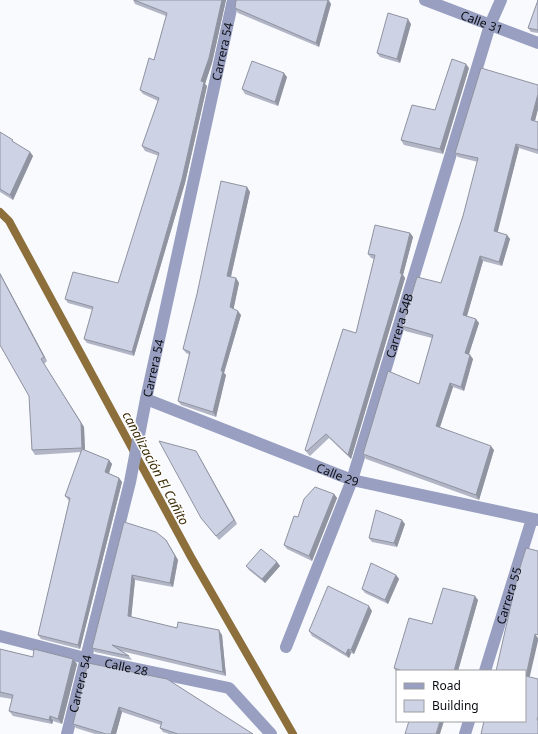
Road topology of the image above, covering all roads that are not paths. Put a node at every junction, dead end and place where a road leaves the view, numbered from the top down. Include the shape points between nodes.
1 (233, 0) edge
2 (425, 0) edge
3 (502, 0) edge
4 (490, 25) junction
5 (538, 43) edge
6 (146, 399) junction
7 (352, 480) junction
8 (535, 520) edge
9 (0, 636) edge
10 (286, 647) dead end
11 (85, 658) junction
12 (485, 670) edge
13 (469, 722) edge
14 (66, 734) edge
15 (271, 734) edge
16 (465, 734) edge

1 - 6 street, Carrera 54
2 - 4 street, Calle 31
3 - 4 street, Carrera 54B
4 - 5 street, Calle 31
4 - 7 street, Carrera 54B
6 - 7 street, Calle 29
6 - 11 street, Carrera 54 via 130,482
7 - 8 street, Calle 29
7 - 10 street, Carrera 54B
8 - 12 street, Carrera 55
9 - 11 street, Calle 28
11 - 14 street, Carrera 54
11 - 15 street, Calle 28 via 230,688
13 - 16 street

